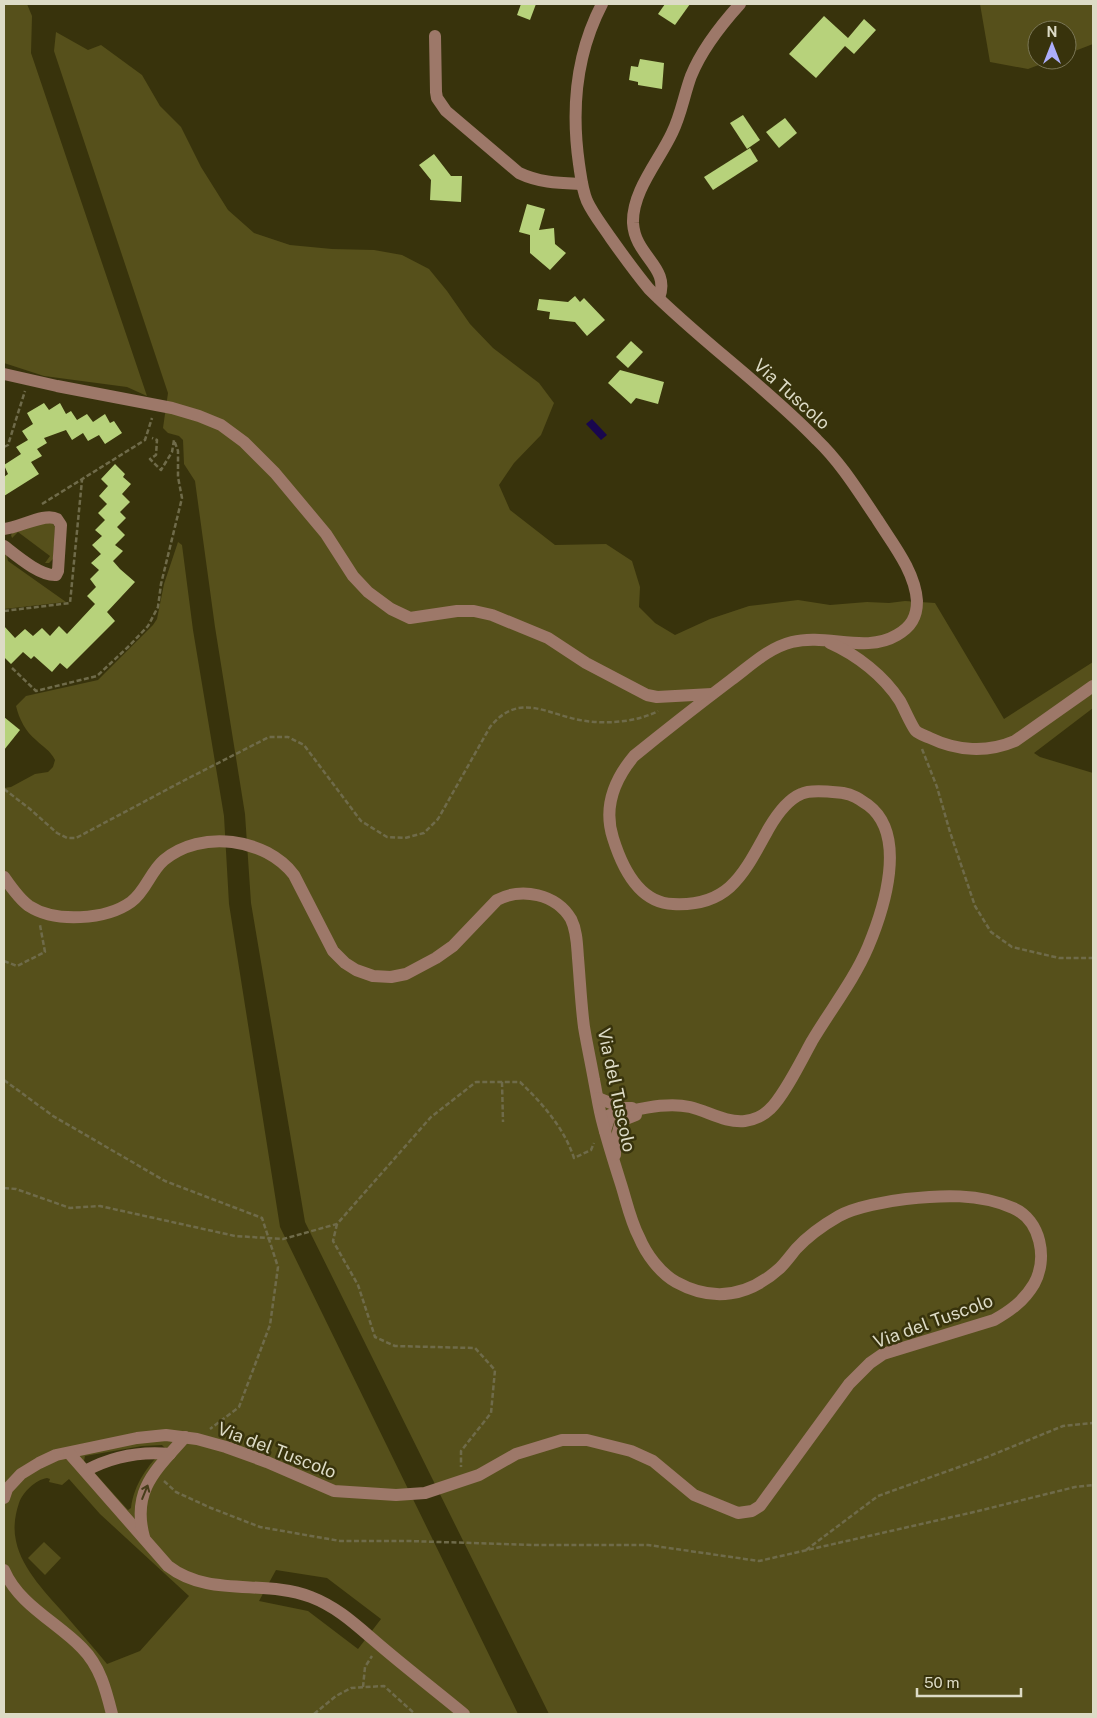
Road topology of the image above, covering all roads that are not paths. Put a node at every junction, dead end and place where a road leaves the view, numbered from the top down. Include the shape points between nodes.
1 (602, 4) edge
2 (740, 4) edge
3 (435, 36) dead end
4 (582, 184) junction
5 (659, 298) junction
6 (4, 374) edge
7 (4, 529) edge
8 (4, 546) edge
9 (806, 639) junction
10 (1093, 686) edge
11 (712, 694) junction
12 (4, 878) edge
13 (598, 1098) junction
14 (652, 1108) junction
15 (604, 1127) junction
16 (614, 1162) junction
17 (191, 1438) junction
18 (69, 1453) junction
19 (170, 1454) junction
20 (85, 1471) junction
21 (4, 1498) edge
22 (145, 1539) junction
23 (4, 1570) edge
24 (112, 1714) edge
25 (464, 1714) edge

1 - 4 street, Via Tuscolo via 586,45 576,90 575,132
2 - 5 street via 715,34 698,62 675,126 636,205 634,232 661,278
3 - 4 street via 436,92 446,111 520,173 544,182
4 - 5 street, Via Tuscolo via 597,218 631,267
5 - 9 street, Via Tuscolo via 824,446 857,489 913,582 916,614 909,627 897,635 867,644
6 - 11 street via 156,404 221,425 244,442 301,502 361,585 404,616 418,618 457,612 492,615 548,638 586,664 647,695
7 - 8 street via 48,516 57,519 61,525 56,575 40,572
9 - 10 street via 831,643 869,668 898,699 916,731 941,743 969,750 1015,741
9 - 11 street, Via Tuscolo via 771,650
11 - 14 street, Via Tuscolo via 634,756 624,768 611,797 609,827 628,872 643,893 664,904 698,904 714,898 742,875 779,812 801,794 824,791 853,794 876,811 888,835 890,867 880,918 861,963 770,1110 747,1121 731,1121 690,1107 669,1105
12 - 13 street, Via del Tuscolo via 27,905 37,911 54,916 94,916 131,902 145,889 153,872 176,852 191,845 234,841 271,853 286,864 333,951 345,963 373,976 391,977 419,968 454,946 497,900 514,894 548,898 564,910 574,926 584,1027
13 - 14 street via 623,1108
13 - 15 street, Via del Tuscolo
14 - 15 street via 610,1115
14 - 16 street via 622,1121
15 - 16 street, Via del Tuscolo
16 - 17 street, Via del Tuscolo via 638,1236 647,1252 674,1281 704,1294 729,1294 768,1278 798,1247 846,1213 902,1199 935,1196 980,1199 1024,1214 1039,1236 1038,1276 1027,1295 1009,1312 994,1320 883,1354 870,1363 850,1384 760,1506 752,1511 738,1513 694,1495 653,1461 631,1450 586,1440 562,1440 516,1454 478,1475 413,1495 334,1491 267,1462
17 - 18 street, Via del Tuscolo via 166,1435 137,1438
17 - 19 street
18 - 20 street
18 - 21 street, Via del Tuscolo via 39,1462 21,1474
19 - 20 street via 131,1455
22 -> 19 street via 140,1523 144,1493 154,1472
20 - 22 street
22 - 25 street via 168,1566 186,1577 212,1584 309,1596 340,1611
23 - 24 street via 14,1588 40,1614 83,1649 101,1677

